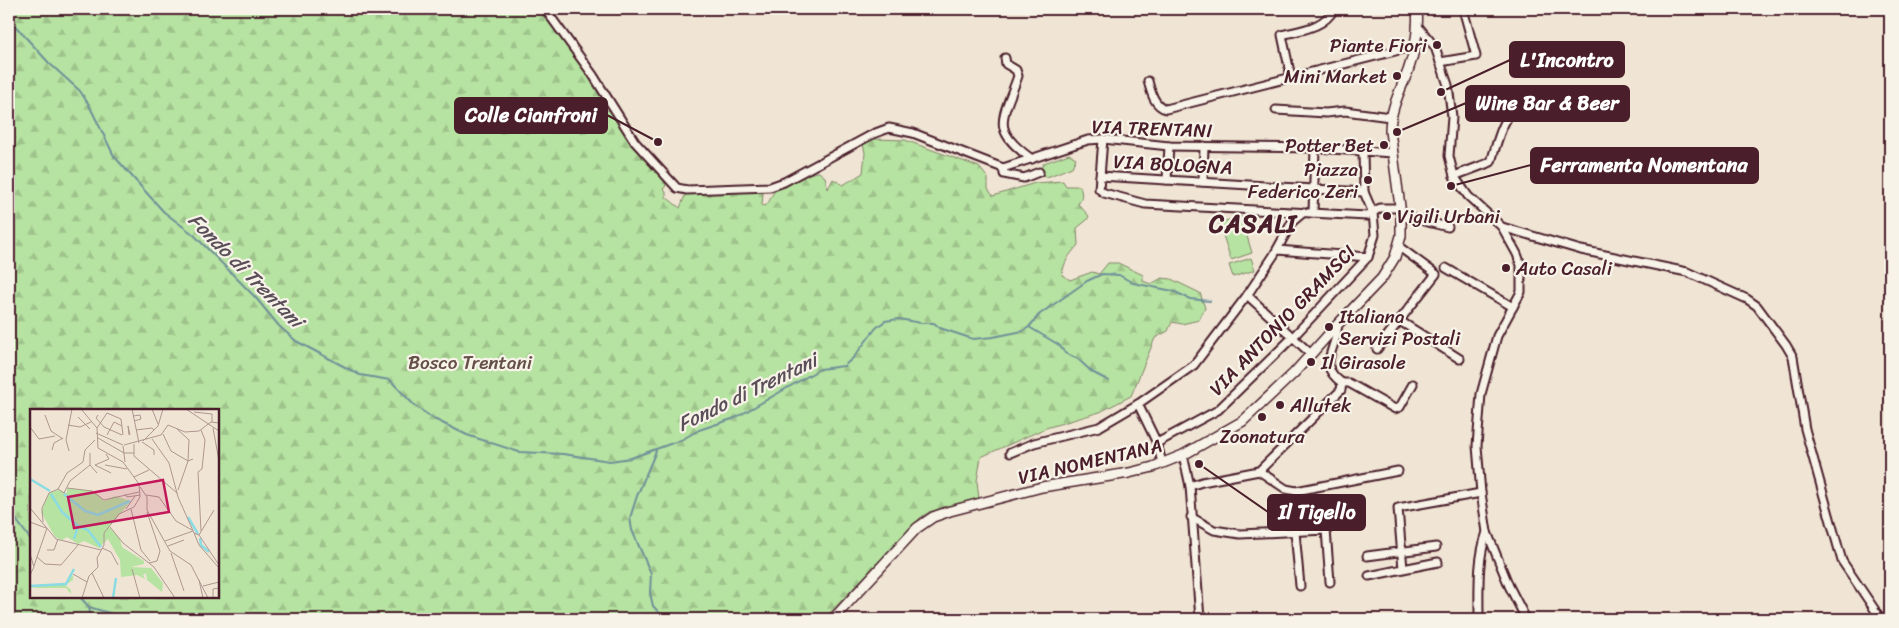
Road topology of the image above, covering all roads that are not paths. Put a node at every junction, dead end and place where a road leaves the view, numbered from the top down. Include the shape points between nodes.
1 (545, 9) edge
2 (1334, 9) edge
3 (1417, 9) edge
4 (1463, 9) edge
5 (1417, 25) junction
6 (1415, 46) junction
7 (1005, 58) dead end
8 (1440, 62) junction
9 (1292, 77) junction
10 (1148, 81) dead end
11 (1522, 99) dead end
12 (1276, 110) dead end
13 (1390, 118) junction
14 (1103, 139) junction
15 (1168, 146) junction
16 (1204, 146) junction
17 (1315, 148) junction
18 (1363, 152) junction
19 (1394, 153) junction
20 (1032, 159) junction
21 (1003, 168) junction
22 (1039, 172) dead end
23 (1100, 176) junction
24 (1454, 176) junction
25 (1167, 180) junction
26 (1203, 182) junction
27 (1314, 189) junction
28 (1364, 192) junction
29 (1304, 212) junction
30 (1373, 212) junction
31 (1312, 213) junction
32 (1401, 213) junction
33 (1448, 227) dead end
34 (1502, 227) junction
35 (1398, 246) junction
36 (1277, 250) junction
37 (1368, 257) junction
38 (1446, 268) dead end
39 (1247, 295) junction
40 (1513, 307) junction
41 (1400, 321) junction
42 (1338, 324) junction
43 (1293, 336) junction
44 (1377, 349) dead end
45 (1311, 354) junction
46 (1460, 359) dead end
47 (1342, 383) junction
48 (1413, 384) dead end
49 (1138, 404) junction
50 (1157, 443) junction
51 (1010, 453) dead end
52 (1183, 455) junction
53 (1162, 464) junction
54 (1259, 471) junction
55 (1398, 472) dead end
56 (1190, 486) junction
57 (1481, 493) junction
58 (1191, 517) junction
59 (1295, 532) junction
60 (1487, 532) junction
61 (1436, 547) dead end
62 (1400, 552) junction
63 (1367, 556) dead end
64 (1438, 562) dead end
65 (1402, 569) junction
66 (1369, 576) dead end
67 (1330, 582) dead end
68 (1300, 586) dead end
69 (833, 619) edge
70 (1200, 619) edge
71 (1479, 619) edge
72 (1526, 619) edge
73 (1881, 619) edge

1 - 21 street via 593,75 635,142 677,188 770,187 889,128 913,133
2 - 9 street via 1319,24 1282,35
3 - 5 main road, VIA NOMENTANA
4 - 8 street via 1476,56
5 - 6 main road, VIA NOMENTANA
5 - 8 street via 1435,47
6 - 9 street
6 - 13 main road, VIA NOMENTANA
7 - 20 street via 1006,64 1016,70 1018,76 1002,129 1007,138
8 - 24 street via 1448,85 1452,117 1449,156
9 - 10 street via 1166,109 1156,101
11 - 24 street via 1510,110 1502,125 1490,162
12 - 13 street via 1345,111
13 - 19 main road, VIA NOMENTANA
14 - 15 street, VIA TRENTANI
14 - 20 street, VIA TRENTANI via 1088,140
14 - 23 street
15 - 16 street, VIA TRENTANI
15 - 25 street
16 - 17 street, VIA TRENTANI
16 - 26 street
17 - 18 street, VIA TRENTANI
17 - 27 street
18 - 19 street, VIA TRENTANI
18 - 28 street
19 - 32 main road, VIA NOMENTANA
20 - 21 street, VIA TRENTANI
21 - 22 street via 1004,174 1024,178
23 - 25 street, VIA BOLOGNA
23 - 29 street via 1099,189 1104,193 1145,204
24 - 34 street via 1468,196
25 - 26 street, VIA BOLOGNA
26 - 27 street, VIA BOLOGNA
27 - 28 street, VIA BOLOGNA
27 - 31 street
28 - 30 street
29 - 31 street
29 - 36 street via 1292,222
30 - 31 street via 1367,216
30 - 32 street via 1380,208
30 - 37 street, VIA ANTONIO GRAMSCI via 1375,235
32 - 33 street
32 - 35 main road, VIA NOMENTANA
34 - 40 street via 1521,265 1522,290
34 - 73 street via 1581,250 1687,272 1755,304 1793,357 1805,429 1840,553 1850,575
35 - 41 street via 1436,274
35 - 42 main road, VIA NOMENTANA via 1382,278
36 - 37 street
36 - 39 street
37 - 43 street, VIA ANTONIO GRAMSCI
38 - 40 street
39 - 43 street
39 - 49 street via 1194,365
40 - 57 street via 1494,344 1481,394 1477,440
41 - 44 street
41 - 46 street
42 - 45 main road, VIA NOMENTANA
42 - 47 street via 1328,365 1334,377
43 - 45 street
43 - 50 street, VIA ANTONIO GRAMSCI via 1218,410
45 - 52 main road, VIA NOMENTANA via 1243,421
47 - 48 street via 1349,383 1396,409
47 - 54 street via 1341,390
49 - 50 street
49 - 51 street via 1099,427 1034,443
50 - 53 street
52 - 53 main road, VIA NOMENTANA
52 - 56 street
53 - 69 main road, VIA NOMENTANA via 1129,473 1042,487 933,517 917,528
54 - 55 street via 1293,491
54 - 56 street
56 - 58 street
57 - 60 street
57 - 62 street via 1399,507
58 - 59 street via 1223,532
58 - 70 street
59 - 67 street via 1326,530
59 - 68 street
60 - 71 street via 1479,573
60 - 72 street
61 - 62 street
62 - 63 street
62 - 65 street
64 - 65 street
65 - 66 street

